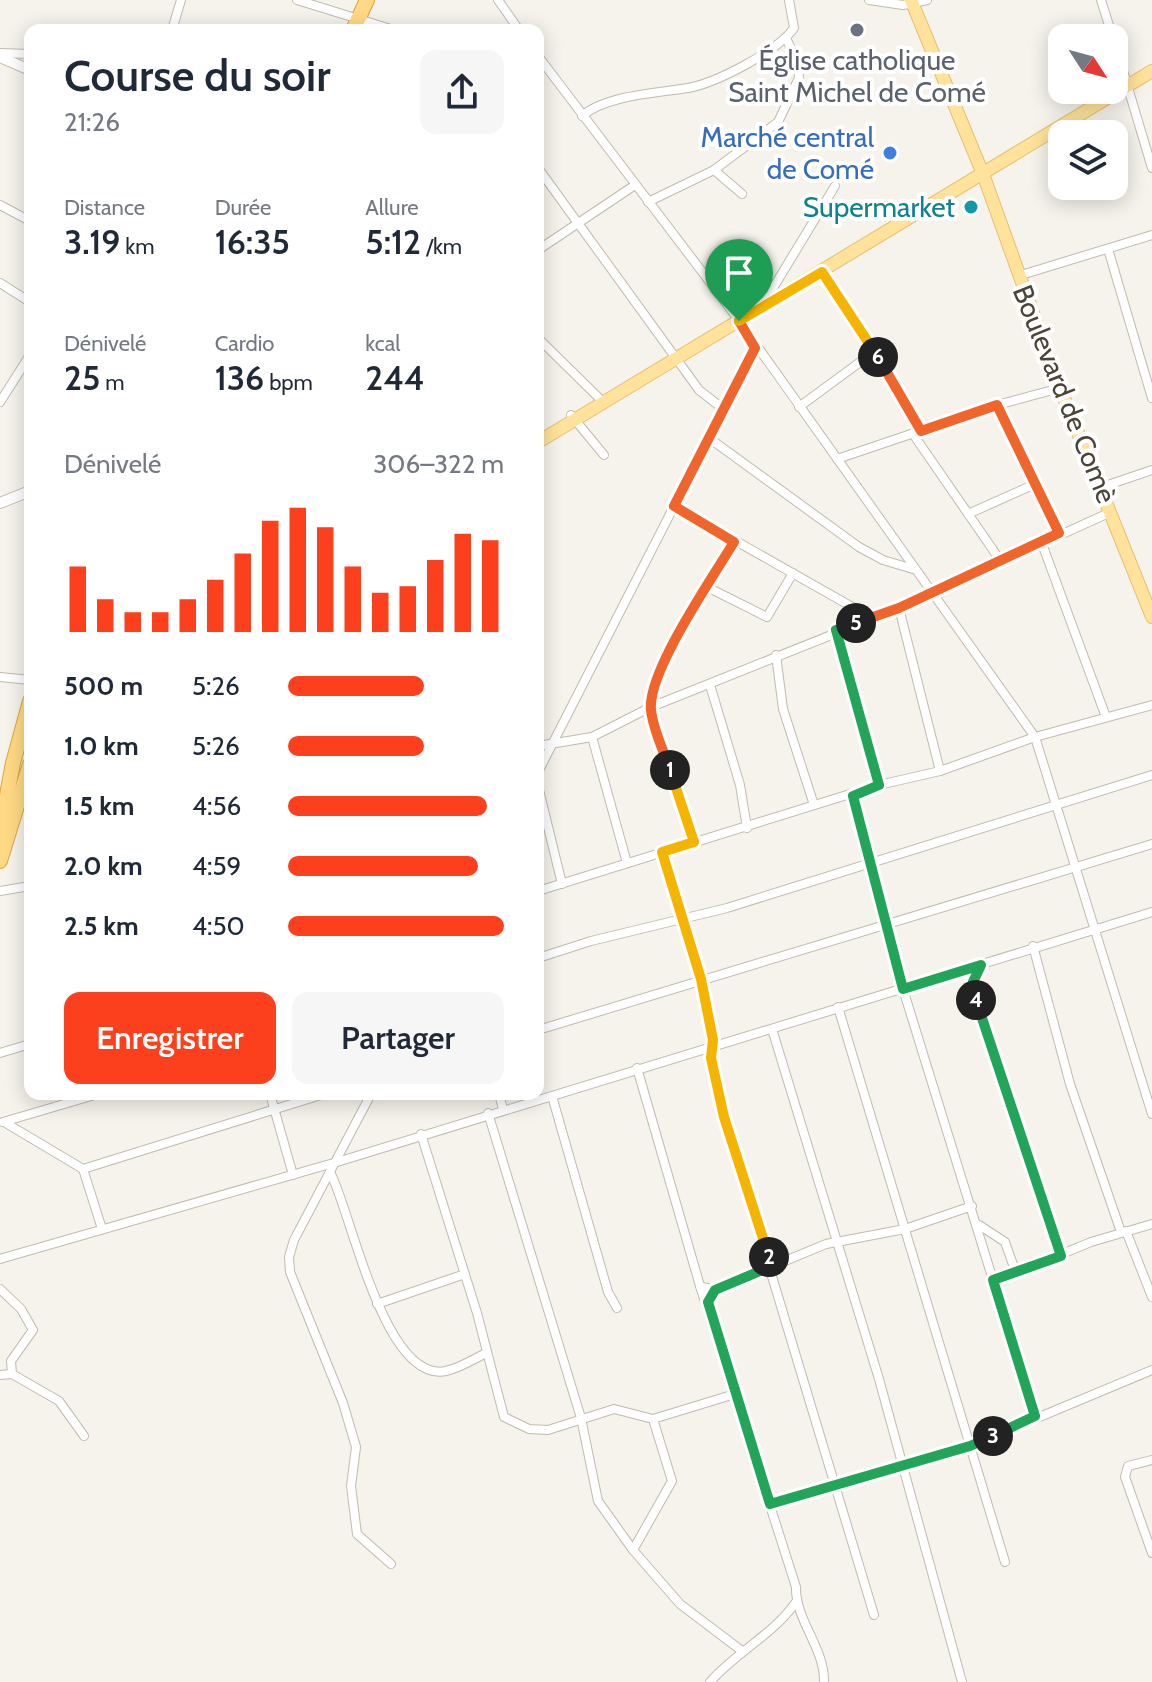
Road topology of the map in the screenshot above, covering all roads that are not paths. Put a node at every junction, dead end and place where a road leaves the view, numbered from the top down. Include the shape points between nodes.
1 (181, 0) edge
2 (297, 0) edge
3 (367, 0) edge
4 (498, 0) edge
5 (789, 0) edge
6 (869, 0) edge
7 (927, 0) edge
8 (1101, 0) edge
9 (912, 2) edge
10 (174, 24) edge
11 (355, 24) edge
12 (515, 24) edge
13 (1109, 24) edge
14 (786, 38) junction
15 (24, 54) edge
16 (0, 55) edge
17 (544, 64) edge
18 (24, 67) edge
19 (1152, 68) edge
20 (1128, 82) edge
21 (1128, 86) edge
22 (1089, 104) edge
23 (1093, 104) edge
24 (582, 116) junction
25 (1152, 168) edge
26 (714, 170) junction
27 (982, 172) junction
28 (544, 176) edge
29 (635, 185) junction
30 (835, 186) dead end
31 (742, 194) dead end
32 (648, 202) junction
33 (0, 205) edge
34 (24, 218) edge
35 (579, 224) junction
36 (1152, 235) edge
37 (544, 246) edge
38 (1108, 249) junction
39 (822, 272) junction
40 (1018, 276) junction
41 (0, 283) edge
42 (24, 298) edge
43 (767, 298) junction
44 (737, 318) junction
45 (544, 344) edge
46 (755, 348) junction
47 (875, 351) junction
48 (676, 356) junction
49 (24, 364) edge
50 (1060, 388) junction
51 (599, 398) junction
52 (1152, 398) edge
53 (0, 402) edge
54 (997, 405) junction
55 (799, 407) junction
56 (722, 408) junction
57 (572, 418) junction
58 (544, 432) edge
59 (917, 433) junction
60 (544, 438) edge
61 (709, 438) junction
62 (604, 455) dead end
63 (837, 459) junction
64 (1152, 470) edge
65 (1035, 484) junction
66 (1102, 487) junction
67 (24, 493) edge
68 (0, 503) edge
69 (674, 506) junction
70 (1111, 512) junction
71 (968, 514) junction
72 (1059, 533) junction
73 (1041, 541) junction
74 (734, 542) junction
75 (1000, 560) junction
76 (913, 569) junction
77 (793, 573) junction
78 (707, 587) junction
79 (929, 592) junction
80 (899, 608) junction
81 (870, 617) junction
82 (1152, 617) edge
83 (836, 630) junction
84 (776, 655) junction
85 (0, 677) edge
86 (24, 679) edge
87 (710, 685) junction
88 (1152, 705) edge
89 (651, 707) junction
90 (24, 716) edge
91 (1106, 717) junction
92 (592, 737) junction
93 (1035, 737) junction
94 (553, 744) junction
95 (544, 745) edge
96 (544, 761) edge
97 (6, 763) edge
98 (940, 771) junction
99 (1152, 775) edge
100 (24, 783) edge
101 (879, 785) junction
102 (853, 796) junction
103 (1057, 804) junction
104 (814, 805) junction
105 (544, 810) edge
106 (747, 828) junction
107 (0, 833) edge
108 (694, 842) junction
109 (1152, 844) edge
110 (662, 852) junction
111 (0, 861) edge
112 (627, 863) junction
113 (870, 863) junction
114 (1078, 867) junction
115 (562, 884) junction
116 (24, 887) edge
117 (544, 889) edge
118 (0, 891) edge
119 (1152, 913) edge
120 (683, 918) junction
121 (887, 926) junction
122 (1096, 929) junction
123 (1033, 946) junction
124 (544, 956) edge
125 (981, 965) junction
126 (701, 979) junction
127 (903, 989) junction
128 (838, 1007) junction
129 (544, 1028) edge
130 (772, 1029) junction
131 (24, 1046) edge
132 (713, 1046) junction
133 (0, 1053) edge
134 (637, 1068) junction
135 (552, 1096) junction
136 (544, 1098) edge
137 (77, 1100) edge
138 (271, 1100) edge
139 (300, 1100) edge
140 (368, 1100) edge
141 (501, 1100) edge
142 (537, 1100) edge
143 (273, 1107) junction
144 (503, 1109) junction
145 (488, 1113) junction
146 (1152, 1114) edge
147 (2, 1122) edge
148 (421, 1134) junction
149 (337, 1162) junction
150 (83, 1169) junction
151 (330, 1172) junction
152 (293, 1175) junction
153 (972, 1206) junction
154 (1152, 1224) edge
155 (978, 1225) junction
156 (102, 1229) junction
157 (905, 1229) junction
158 (1123, 1232) junction
159 (836, 1242) junction
160 (1061, 1256) junction
161 (0, 1259) edge
162 (772, 1266) junction
163 (1016, 1273) junction
164 (465, 1274) junction
165 (993, 1280) junction
166 (700, 1286) junction
167 (0, 1289) edge
168 (715, 1290) junction
169 (1152, 1297) edge
170 (708, 1302) junction
171 (377, 1304) junction
172 (617, 1308) dead end
173 (486, 1353) junction
174 (1152, 1370) edge
175 (12, 1374) junction
176 (0, 1375) edge
177 (735, 1394) junction
178 (1035, 1416) junction
179 (581, 1418) junction
180 (653, 1419) junction
181 (84, 1436) dead end
182 (970, 1446) junction
183 (1152, 1460) edge
184 (902, 1464) junction
185 (835, 1484) junction
186 (770, 1504) junction
187 (633, 1550) junction
188 (1152, 1553) edge
189 (1005, 1562) dead end
190 (391, 1564) dead end
191 (796, 1602) junction
192 (874, 1615) dead end
193 (742, 1651) junction
194 (710, 1682) edge
195 (824, 1682) edge
196 (962, 1682) edge

1 - 10 street
2 - 11 street
3 - 11 highway
4 - 12 street
5 - 14 street via 795,22
6 - 9 street
7 - 9 street
8 - 13 street
9 - 27 main road, Boulevard de Comè
14 - 24 street via 707,82 639,94
14 - 26 street via 799,72 788,106 778,122
15 - 16 street
16 - 18 street
17 - 24 street
19 - 20 main road
21 - 25 street
22 - 27 main road
23 - 27 main road
24 - 29 street
26 - 31 street
26 - 32 street
27 - 39 main road
27 - 40 main road, Boulevard de Comè
27 - 43 main road
28 - 35 street
29 - 32 street
29 - 35 street
30 - 43 street
32 - 44 street
33 - 34 street
35 - 37 street
35 - 48 street
36 - 38 street
38 - 40 street
38 - 52 street
39 - 44 main road
39 - 47 street
40 - 50 main road, Boulevard de Comè
41 - 42 street
43 - 44 main road
44 - 46 street
44 - 48 main road
45 - 51 street
46 - 55 street
46 - 56 street
47 - 55 street
47 - 59 street
48 - 51 main road
48 - 56 street via 699,390
48 - 57 main road
49 - 53 street
50 - 54 street
50 - 66 main road, Boulevard de Comè
51 - 57 main road
54 - 59 street
54 - 65 street
55 - 63 street
56 - 61 street
57 - 58 main road
57 - 60 main road
57 - 62 street
59 - 63 street
59 - 71 street
61 - 69 street
61 - 76 street via 859,547
63 - 76 street
64 - 66 street
65 - 71 street
65 - 72 street
66 - 70 main road, Boulevard de Comè
67 - 68 street
69 - 74 street
69 - 94 street
70 - 72 street
70 - 82 main road, Boulevard de Comè
71 - 75 street
72 - 73 street
73 - 75 street
73 - 91 street
74 - 77 street
74 - 78 street
75 - 79 street
76 - 79 street
77 - 78 street via 767,617
77 - 81 street
78 - 89 street via 664,661
79 - 80 street
79 - 93 street
80 - 81 street
80 - 98 street
81 - 83 street
83 - 84 street
83 - 101 street
84 - 87 street
84 - 104 street via 783,709
85 - 86 street
87 - 89 street
87 - 106 street
88 - 91 street
89 - 92 street
89 - 108 street
90 - 97 highway
91 - 93 street
92 - 94 street
92 - 112 street
93 - 98 street
93 - 103 street
94 - 95 street
94 - 96 street
97 - 107 highway
98 - 101 street
99 - 103 street
100 - 111 highway
101 - 102 street
102 - 104 street
102 - 113 street
103 - 113 street
103 - 114 street
104 - 106 street
105 - 115 street
106 - 108 street
108 - 110 street
109 - 114 street
110 - 112 street
110 - 120 street
112 - 115 street
113 - 120 street
113 - 121 street
114 - 121 street
114 - 122 street
115 - 117 street
116 - 118 street
119 - 122 street
120 - 124 street
120 - 126 street
121 - 126 street
121 - 127 street
122 - 123 street
122 - 146 street
123 - 125 street
123 - 158 street via 1070,1084
125 - 127 street
125 - 160 street via 975,974 975,996
126 - 129 street
126 - 132 street
127 - 128 street
127 - 153 street
128 - 130 street
128 - 157 street
130 - 132 street
130 - 159 street
131 - 133 street
132 - 134 street
132 - 162 street via 724,1117
134 - 135 street
134 - 166 street
135 - 136 street
135 - 172 street
137 - 147 street
138 - 143 street
139 - 143 street
140 - 149 street
141 - 144 street
142 - 144 street
143 - 150 street
143 - 152 street
144 - 145 street
145 - 148 street
145 - 179 street
147 - 150 street
148 - 149 street
148 - 164 street
149 - 151 street
149 - 152 street
150 - 156 street
151 - 171 street
151 - 190 street via 294,1240 290,1272 356,1447 351,1486 357,1534
152 - 156 street
153 - 155 street
153 - 157 street
154 - 158 street
155 - 163 street via 1005,1242
155 - 165 street
156 - 161 street
157 - 159 street
157 - 182 street
158 - 160 street
158 - 169 street
159 - 162 street
159 - 184 street
160 - 163 street
162 - 168 street
162 - 185 street
163 - 165 street
164 - 171 street
164 - 173 street
165 - 178 street
166 - 168 street
166 - 170 street
167 - 175 street via 33,1330 11,1361
168 - 170 street
170 - 177 street
171 - 173 street via 397,1340 428,1367 447,1371
173 - 179 street via 500,1408 509,1421 548,1430
174 - 178 street
175 - 176 street
175 - 181 street via 59,1401
177 - 180 street
177 - 186 street
178 - 182 street
179 - 180 street via 614,1409
179 - 187 street via 598,1501
180 - 187 street via 672,1481
182 - 184 street
182 - 189 street
183 - 188 street via 1128,1466 1125,1477
184 - 185 street
184 - 196 street
185 - 186 street
185 - 192 street
186 - 191 street
187 - 193 street via 680,1604
191 - 193 street via 765,1636
191 - 195 street via 813,1638
193 - 194 street

